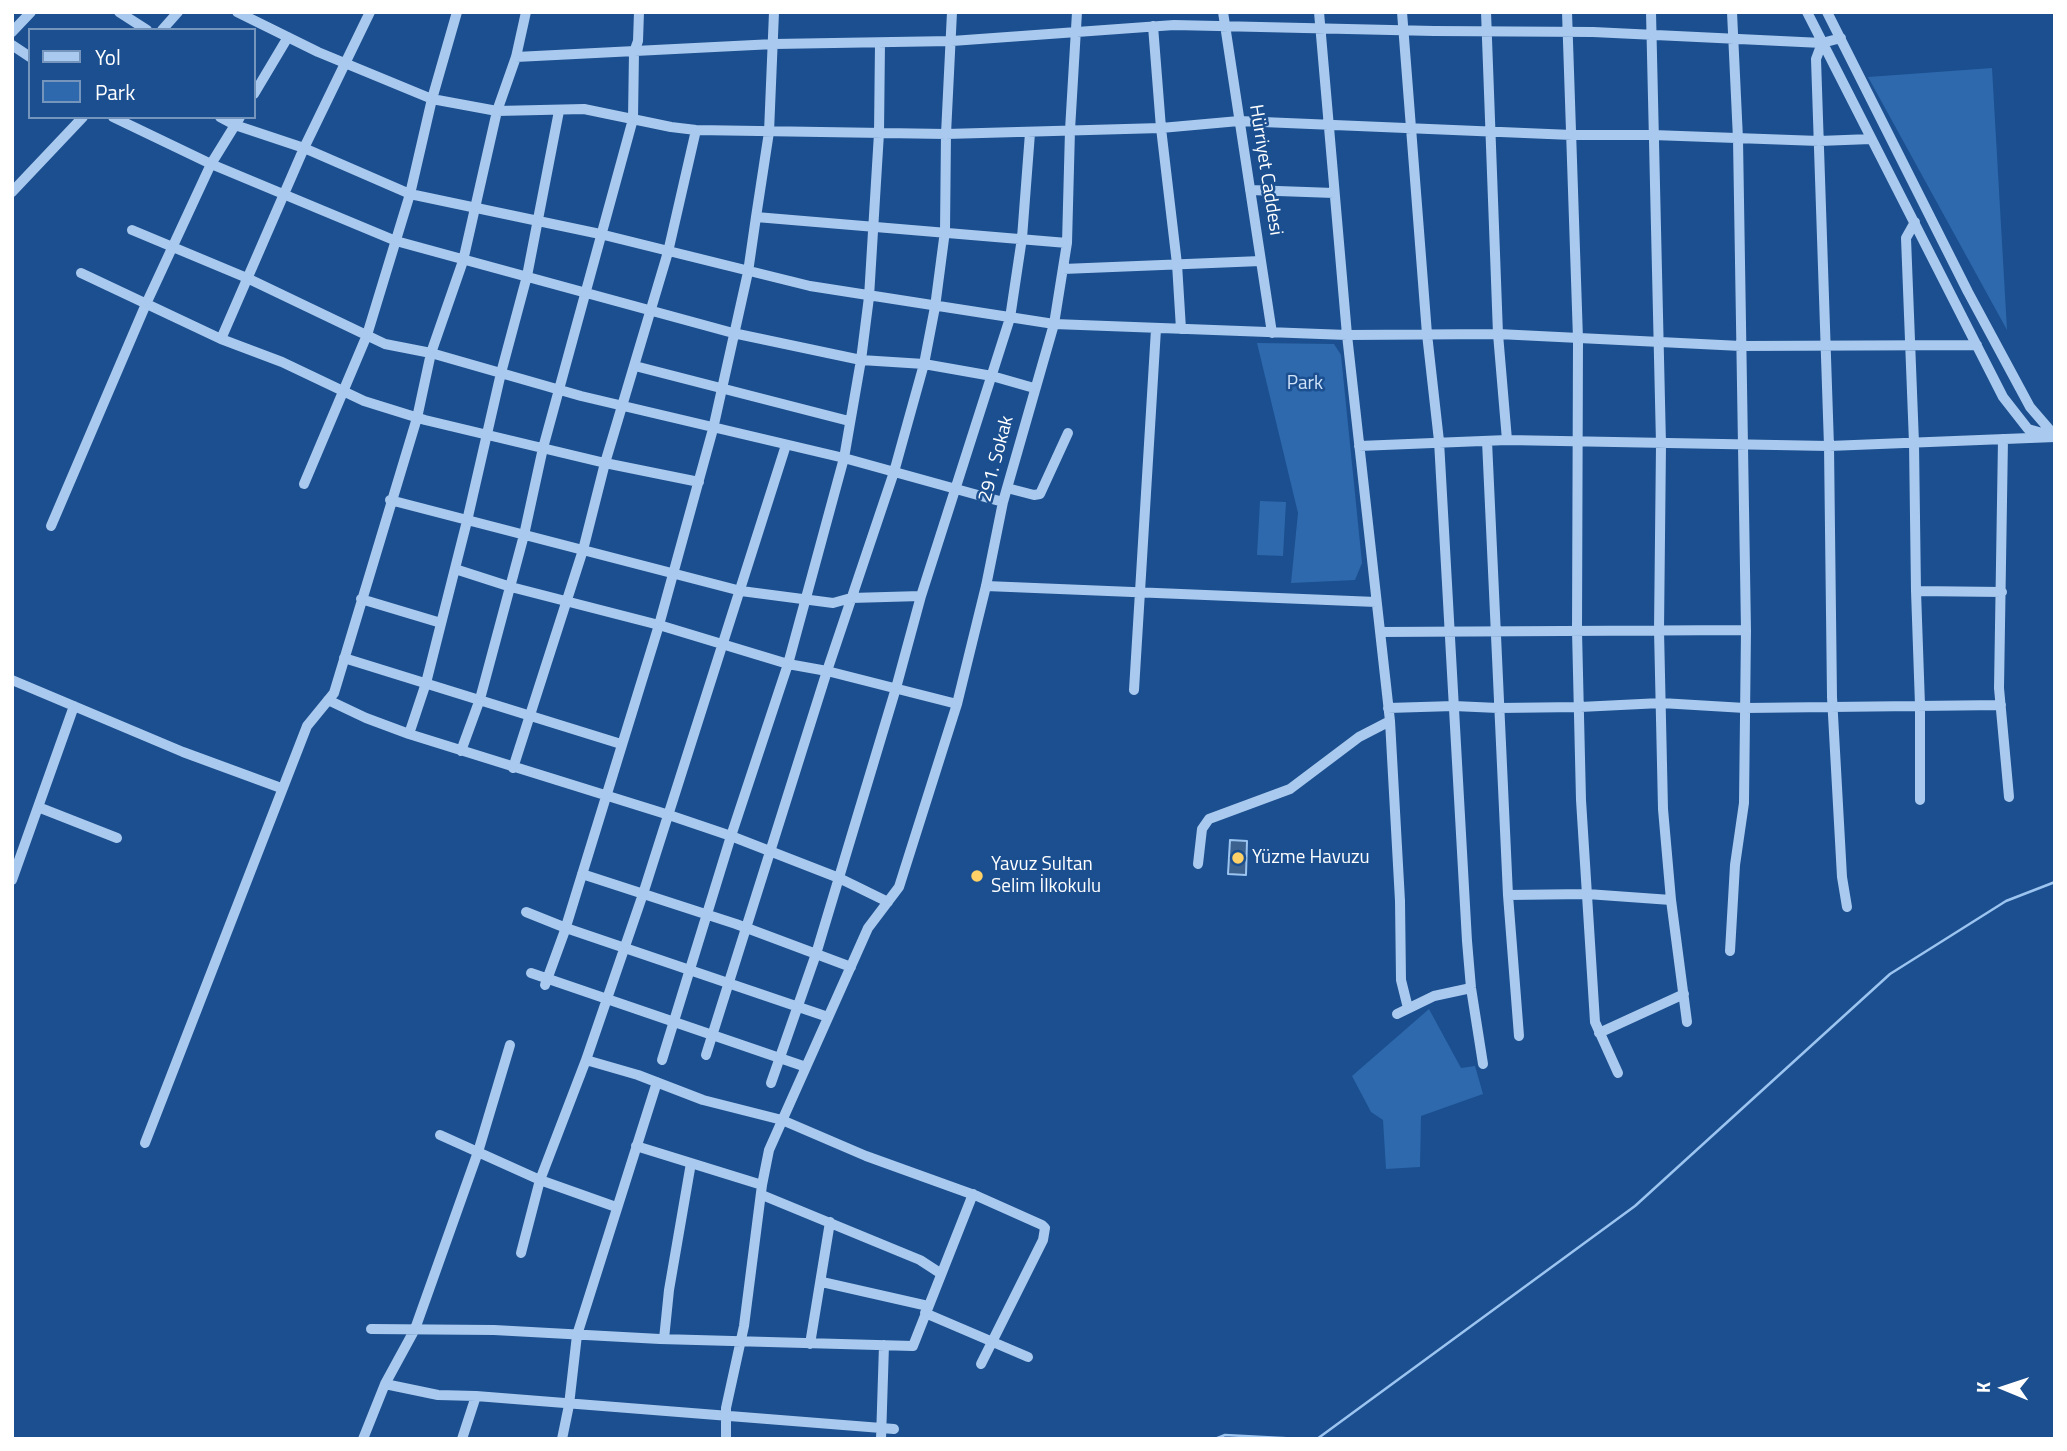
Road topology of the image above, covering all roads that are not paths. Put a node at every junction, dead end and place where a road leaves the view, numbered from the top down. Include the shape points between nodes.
1 (31, 12) edge
2 (119, 12) edge
3 (177, 12) edge
4 (237, 12) edge
5 (370, 12) edge
6 (457, 12) edge
7 (526, 12) edge
8 (639, 12) edge
9 (774, 12) edge
10 (952, 12) edge
11 (1077, 12) edge
12 (1223, 12) edge
13 (1319, 12) edge
14 (1402, 12) edge
15 (1486, 12) edge
16 (1567, 12) edge
17 (1651, 12) edge
18 (1732, 12) edge
19 (1807, 12) edge
20 (1828, 12) edge
21 (1225, 25) junction
22 (1153, 26) junction
23 (1321, 27) junction
24 (144, 28) edge
25 (164, 28) edge
26 (1403, 30) junction
27 (12, 32) edge
28 (1487, 32) junction
29 (1568, 32) junction
30 (1076, 33) junction
31 (1652, 35) junction
32 (288, 37) junction
33 (1732, 37) junction
34 (1841, 38) junction
35 (952, 41) junction
36 (880, 43) junction
37 (1822, 43) junction
38 (774, 44) junction
39 (12, 45) edge
40 (634, 52) junction
41 (28, 56) edge
42 (516, 57) junction
43 (346, 64) junction
44 (256, 91) edge
45 (432, 99) junction
46 (497, 111) junction
47 (559, 111) junction
48 (81, 119) edge
49 (117, 119) edge
50 (633, 120) junction
51 (237, 121) edge
52 (1239, 121) junction
53 (1328, 124) junction
54 (1161, 128) junction
55 (1412, 128) junction
56 (695, 130) junction
57 (1070, 130) junction
58 (769, 132) junction
59 (1489, 132) junction
60 (879, 133) junction
61 (1030, 133) junction
62 (946, 134) junction
63 (1572, 135) junction
64 (1653, 135) junction
65 (1738, 139) junction
66 (1871, 139) junction
67 (1819, 141) junction
68 (304, 148) junction
69 (211, 164) junction
70 (1250, 190) junction
71 (12, 192) edge
72 (1334, 193) junction
73 (410, 194) junction
74 (283, 195) junction
75 (474, 208) junction
76 (756, 217) junction
77 (538, 222) junction
78 (1915, 222) junction
79 (874, 227) junction
80 (132, 230) dead end
81 (945, 231) junction
82 (600, 234) junction
83 (1022, 239) junction
84 (396, 241) junction
85 (1067, 243) junction
86 (174, 247) junction
87 (667, 252) junction
88 (463, 261) junction
89 (1261, 261) junction
90 (1177, 264) junction
91 (1063, 269) junction
92 (81, 272) dead end
93 (748, 272) junction
94 (527, 276) junction
95 (247, 278) junction
96 (587, 292) junction
97 (869, 297) junction
98 (146, 303) junction
99 (935, 307) junction
100 (651, 310) junction
101 (1010, 318) junction
102 (1054, 324) junction
103 (1156, 329) junction
104 (1181, 329) junction
105 (733, 333) junction
106 (1272, 333) junction
107 (1427, 334) junction
108 (1498, 334) junction
109 (367, 335) junction
110 (1347, 335) junction
111 (221, 339) junction
112 (1578, 339) junction
113 (1659, 341) junction
114 (1977, 345) junction
115 (1741, 346) junction
116 (1826, 346) junction
117 (1910, 346) junction
118 (432, 354) junction
119 (861, 360) junction
120 (924, 364) junction
121 (635, 366) junction
122 (501, 373) junction
123 (992, 376) junction
124 (722, 388) junction
125 (1034, 388) junction
126 (559, 390) junction
127 (345, 392) junction
128 (622, 406) junction
129 (417, 418) junction
130 (849, 421) junction
131 (713, 429) junction
132 (1068, 433) dead end
133 (487, 436) junction
134 (2055, 437) edge
135 (2003, 439) junction
136 (1507, 440) junction
137 (1487, 441) junction
138 (1439, 442) junction
139 (1576, 442) junction
140 (1914, 443) junction
141 (1661, 444) junction
142 (786, 445) junction
143 (1359, 446) junction
144 (1742, 446) junction
145 (1829, 446) junction
146 (543, 448) junction
147 (844, 458) junction
148 (605, 463) junction
149 (894, 472) junction
150 (699, 482) junction
151 (304, 484) dead end
152 (1007, 488) junction
153 (956, 489) junction
154 (390, 500) junction
155 (1003, 502) junction
156 (467, 521) junction
157 (51, 526) dead end
158 (524, 535) junction
159 (583, 550) junction
160 (455, 569) junction
161 (673, 574) junction
162 (986, 586) junction
163 (511, 587) junction
164 (741, 591) junction
165 (1139, 591) junction
166 (1916, 591) junction
167 (2002, 592) junction
168 (921, 596) junction
169 (851, 598) junction
170 (361, 599) junction
171 (805, 600) junction
172 (568, 602) junction
173 (1376, 602) junction
174 (441, 623) junction
175 (659, 625) junction
176 (1495, 630) junction
177 (1659, 630) junction
178 (1746, 630) junction
179 (1577, 631) junction
180 (1380, 632) junction
181 (1450, 632) junction
182 (724, 645) junction
183 (344, 659) junction
184 (788, 664) junction
185 (827, 671) junction
186 (12, 680) edge
187 (426, 683) junction
188 (896, 688) junction
189 (1134, 690) dead end
190 (328, 699) junction
191 (480, 699) junction
192 (1661, 703) junction
193 (957, 704) junction
194 (1833, 705) junction
195 (1920, 705) junction
196 (2001, 705) junction
197 (74, 706) junction
198 (1454, 706) junction
199 (1580, 707) junction
200 (1388, 708) junction
201 (1498, 708) junction
202 (1745, 708) junction
203 (532, 715) junction
204 (1390, 721) junction
205 (408, 734) junction
206 (621, 744) junction
207 (461, 751) junction
208 (513, 768) junction
209 (281, 788) junction
210 (607, 796) junction
211 (2009, 797) dead end
212 (1920, 800) dead end
213 (38, 807) junction
214 (670, 815) junction
215 (731, 836) junction
216 (117, 838) dead end
217 (769, 852) junction
218 (1198, 864) dead end
219 (582, 874) junction
220 (839, 878) junction
221 (12, 880) edge
222 (643, 894) junction
223 (1587, 894) junction
224 (1508, 895) junction
225 (1671, 900) junction
226 (888, 902) junction
227 (1847, 907) dead end
228 (526, 912) dead end
229 (707, 915) junction
230 (566, 928) junction
231 (745, 928) junction
232 (625, 947) junction
233 (1730, 951) dead end
234 (817, 954) junction
235 (851, 967) junction
236 (691, 970) junction
237 (531, 973) dead end
238 (546, 982) junction
239 (728, 984) junction
240 (1471, 988) junction
241 (1685, 994) junction
242 (607, 999) junction
243 (798, 1006) junction
244 (1408, 1008) junction
245 (1397, 1014) dead end
246 (828, 1017) junction
247 (675, 1022) junction
248 (1688, 1022) dead end
249 (1599, 1033) junction
250 (712, 1035) junction
251 (1520, 1037) dead end
252 (510, 1045) dead end
253 (706, 1055) dead end
254 (780, 1057) junction
255 (586, 1060) junction
256 (662, 1060) dead end
257 (1483, 1064) dead end
258 (806, 1067) junction
259 (1618, 1073) dead end
260 (657, 1082) junction
261 (771, 1083) dead end
262 (782, 1120) junction
263 (440, 1135) dead end
264 (145, 1143) dead end
265 (636, 1146) junction
266 (478, 1152) junction
267 (691, 1163) junction
268 (540, 1180) junction
269 (762, 1190) junction
270 (972, 1194) junction
271 (616, 1208) junction
272 (830, 1222) junction
273 (521, 1253) dead end
274 (940, 1273) junction
275 (822, 1282) junction
276 (926, 1309) junction
277 (371, 1329) dead end
278 (415, 1329) junction
279 (577, 1335) junction
280 (664, 1339) junction
281 (741, 1341) junction
282 (992, 1343) junction
283 (810, 1344) junction
284 (884, 1345) junction
285 (1028, 1357) dead end
286 (981, 1364) dead end
287 (385, 1384) junction
288 (475, 1396) junction
289 (569, 1405) junction
290 (726, 1416) junction
291 (894, 1429) dead end
292 (881, 1433) edge
293 (363, 1439) edge
294 (462, 1439) edge
295 (562, 1439) edge
296 (726, 1439) edge

1 - 27 street
2 - 24 street
3 - 25 street
4 - 32 street
5 - 43 street
6 - 45 street
7 - 42 street
8 - 40 street
9 - 38 street
10 - 35 street
11 - 30 street, 291. Sokak
12 - 21 street, Hürriyet Caddesi
13 - 23 street
14 - 26 street
15 - 28 street
16 - 29 street
17 - 31 street
18 - 33 street
19 - 37 street
20 - 34 street
21 - 22 street
21 - 23 street
21 - 52 street, Hürriyet Caddesi
22 - 30 street
22 - 54 street
23 - 26 street
23 - 53 street
26 - 28 street
26 - 55 street
28 - 29 street
28 - 59 street
29 - 31 street
29 - 63 street
30 - 35 street
30 - 57 street, 291. Sokak
31 - 33 street
31 - 64 street
32 - 43 street
32 - 44 street
33 - 37 street
33 - 65 street
34 - 37 street
34 - 134 street via 1968,292 2030,407
35 - 36 street
35 - 62 street
36 - 38 street
36 - 60 street
37 - 66 street
37 - 67 street via 1816,59
38 - 40 street
38 - 58 street
39 - 41 street
40 - 42 street
40 - 50 street
42 - 46 street
43 - 45 street
43 - 68 street
45 - 46 street
45 - 73 street
46 - 47 street
46 - 75 street
47 - 50 street via 584,109
47 - 77 street
48 - 71 street
49 - 69 street
50 - 56 street
50 - 82 street
51 - 68 street
51 - 69 street
52 - 53 street
52 - 54 street
52 - 70 street, Hürriyet Caddesi
53 - 55 street
53 - 72 street
54 - 57 street
54 - 90 street
55 - 59 street
55 - 107 street
56 - 58 street
56 - 87 street
57 - 61 street
57 - 85 street, 291. Sokak
58 - 60 street
58 - 76 street
59 - 63 street
59 - 108 street
60 - 62 street
60 - 79 street
61 - 62 street
61 - 83 street
62 - 81 street
63 - 64 street
63 - 112 street
64 - 65 street
64 - 113 street
65 - 67 street
65 - 115 street
66 - 67 street
66 - 78 street
67 - 116 street
68 - 73 street
68 - 74 street
69 - 74 street
69 - 86 street
70 - 72 street
70 - 89 street, Hürriyet Caddesi
72 - 110 street
73 - 75 street
73 - 84 street
74 - 84 street
74 - 95 street
75 - 77 street
75 - 88 street
76 - 79 street
76 - 93 street
77 - 82 street
77 - 94 street
78 - 114 street
78 - 117 street via 1906,238
79 - 81 street
79 - 97 street
80 - 86 street
81 - 83 street
81 - 99 street
82 - 87 street
82 - 96 street
83 - 85 street
83 - 101 street
84 - 88 street
84 - 109 street
85 - 91 street, 291. Sokak
86 - 95 street
86 - 98 street
87 - 93 street
87 - 100 street
88 - 94 street
88 - 118 street
89 - 90 street
89 - 106 street, Hürriyet Caddesi
90 - 91 street
90 - 104 street
91 - 102 street, 291. Sokak
92 - 98 street
93 - 97 street
93 - 105 street
94 - 96 street
94 - 122 street
95 - 109 street
95 - 111 street
96 - 100 street
96 - 126 street
97 - 99 street
97 - 119 street
98 - 111 street
98 - 157 street
99 - 101 street
99 - 120 street
100 - 105 street
100 - 121 street
101 - 102 street
101 - 123 street
102 - 103 street
102 - 125 street, 291. Sokak
103 - 104 street
103 - 165 street
104 - 106 street
105 - 119 street
105 - 124 street
106 - 110 street
107 - 108 street
107 - 110 street
107 - 138 street
108 - 112 street
108 - 136 street
109 - 118 street via 385,344
109 - 127 street
110 - 143 street
111 - 127 street
112 - 113 street
112 - 139 street
113 - 115 street
113 - 141 street
114 - 117 street
114 - 134 street via 2003,397 2028,429
115 - 116 street
115 - 144 street
116 - 117 street
116 - 145 street
117 - 140 street
118 - 122 street
118 - 129 street
119 - 120 street
119 - 130 street
120 - 123 street
120 - 149 street
121 - 124 street
121 - 128 street
122 - 126 street
122 - 133 street
123 - 125 street
123 - 153 street
124 - 130 street
124 - 131 street
125 - 152 street, 291. Sokak
126 - 128 street
126 - 146 street
127 - 129 street
127 - 151 street
128 - 131 street
128 - 148 street
129 - 133 street
129 - 154 street
130 - 147 street
131 - 142 street
131 - 150 street
132 - 152 street via 1040,494
133 - 146 street
133 - 156 street
134 - 135 street
135 - 140 street
135 - 167 street
136 - 137 street
136 - 139 street
137 - 138 street
137 - 176 street
138 - 143 street
138 - 181 street
139 - 141 street
139 - 179 street
140 - 145 street
140 - 166 street
141 - 144 street
141 - 177 street
142 - 147 street
142 - 164 street
143 - 173 street
144 - 145 street
144 - 178 street
145 - 194 street
146 - 148 street
146 - 158 street
147 - 149 street
147 - 171 street
148 - 150 street
148 - 159 street
149 - 153 street
149 - 169 street
150 - 161 street
152 - 155 street, 291. Sokak
153 - 155 street
153 - 168 street
154 - 156 street
154 - 170 street
155 - 162 street, 291. Sokak
156 - 158 street
156 - 160 street
158 - 159 street
158 - 163 street
159 - 161 street
159 - 172 street
160 - 163 street
160 - 174 street
161 - 164 street
161 - 175 street
162 - 165 street
162 - 193 street, 291. Sokak
163 - 172 street
163 - 191 street
164 - 171 street
164 - 182 street
165 - 173 street
165 - 189 street
166 - 167 street
166 - 195 street
167 - 196 street
168 - 169 street
168 - 188 street
169 - 171 street via 833,603
169 - 185 street
170 - 174 street
170 - 183 street
171 - 184 street
172 - 175 street
172 - 203 street
173 - 180 street
174 - 187 street
175 - 182 street
175 - 206 street
176 - 179 street
176 - 181 street
176 - 201 street
177 - 178 street
177 - 179 street
177 - 192 street
178 - 202 street
179 - 199 street
180 - 181 street
180 - 200 street
181 - 198 street
182 - 184 street
182 - 214 street
183 - 187 street
183 - 190 street
184 - 185 street
184 - 215 street
185 - 188 street
185 - 217 street
186 - 197 street
187 - 191 street
187 - 205 street
188 - 193 street
188 - 220 street
190 - 205 street
190 - 209 street via 307,726
191 - 203 street
191 - 207 street
192 - 199 street
192 - 202 street
192 - 225 street
193 - 226 street, 291. Sokak via 899,887
194 - 195 street
194 - 202 street
194 - 227 street
195 - 196 street
195 - 212 street
196 - 211 street
197 - 209 street
197 - 213 street
198 - 200 street
198 - 201 street
198 - 240 street
199 - 201 street
199 - 223 street
200 - 204 street
201 - 224 street
202 - 233 street via 1744,803
203 - 206 street
203 - 208 street
204 - 218 street via 1359,737 1290,789 1209,818 1202,829
204 - 244 street via 1401,980
205 - 207 street
206 - 210 street
207 - 208 street
208 - 210 street
209 - 264 street
210 - 214 street
210 - 219 street
213 - 216 street
213 - 221 street
214 - 215 street
214 - 222 street
215 - 217 street
215 - 229 street
217 - 220 street
217 - 231 street
219 - 222 street
219 - 230 street
220 - 226 street
220 - 234 street
222 - 229 street
222 - 232 street
223 - 224 street
223 - 225 street
223 - 249 street
224 - 251 street
225 - 241 street
226 - 235 street, 291. Sokak via 868,928
228 - 230 street
229 - 231 street
229 - 236 street
230 - 232 street
230 - 238 street
231 - 234 street
231 - 239 street
232 - 236 street
232 - 242 street
234 - 235 street
234 - 243 street
235 - 246 street, 291. Sokak
236 - 239 street
236 - 247 street
237 - 238 street
238 - 242 street
239 - 243 street
239 - 250 street
240 - 244 street via 1434,996
240 - 257 street
241 - 248 street
241 - 249 street
242 - 247 street
242 - 255 street
243 - 246 street
243 - 254 street
244 - 245 street
246 - 258 street, 291. Sokak
247 - 250 street
247 - 256 street
249 - 259 street
250 - 253 street
250 - 254 street
252 - 266 street
254 - 258 street
254 - 261 street
255 - 260 street
255 - 268 street
258 - 262 street, 291. Sokak
260 - 262 street via 704,1100
260 - 265 street
262 - 269 street, 291. Sokak via 769,1150
262 - 270 street
263 - 266 street
265 - 267 street
265 - 271 street
266 - 268 street
266 - 278 street
267 - 269 street
267 - 280 street
268 - 271 street
268 - 273 street
269 - 272 street
269 - 281 street, 291. Sokak
270 - 274 street
270 - 282 street via 1045,1228
271 - 279 street
272 - 274 street
272 - 275 street
274 - 276 street
275 - 276 street
275 - 283 street
276 - 282 street
276 - 284 street via 913,1346
277 - 278 street
278 - 279 street
278 - 287 street
279 - 280 street
279 - 289 street
280 - 281 street
281 - 283 street
281 - 290 street, 291. Sokak
282 - 285 street
282 - 286 street
283 - 284 street
284 - 292 street
287 - 288 street via 438,1395
287 - 293 street
288 - 289 street
288 - 294 street
289 - 290 street
289 - 295 street
290 - 292 street
290 - 296 street, 291. Sokak
291 - 292 street

